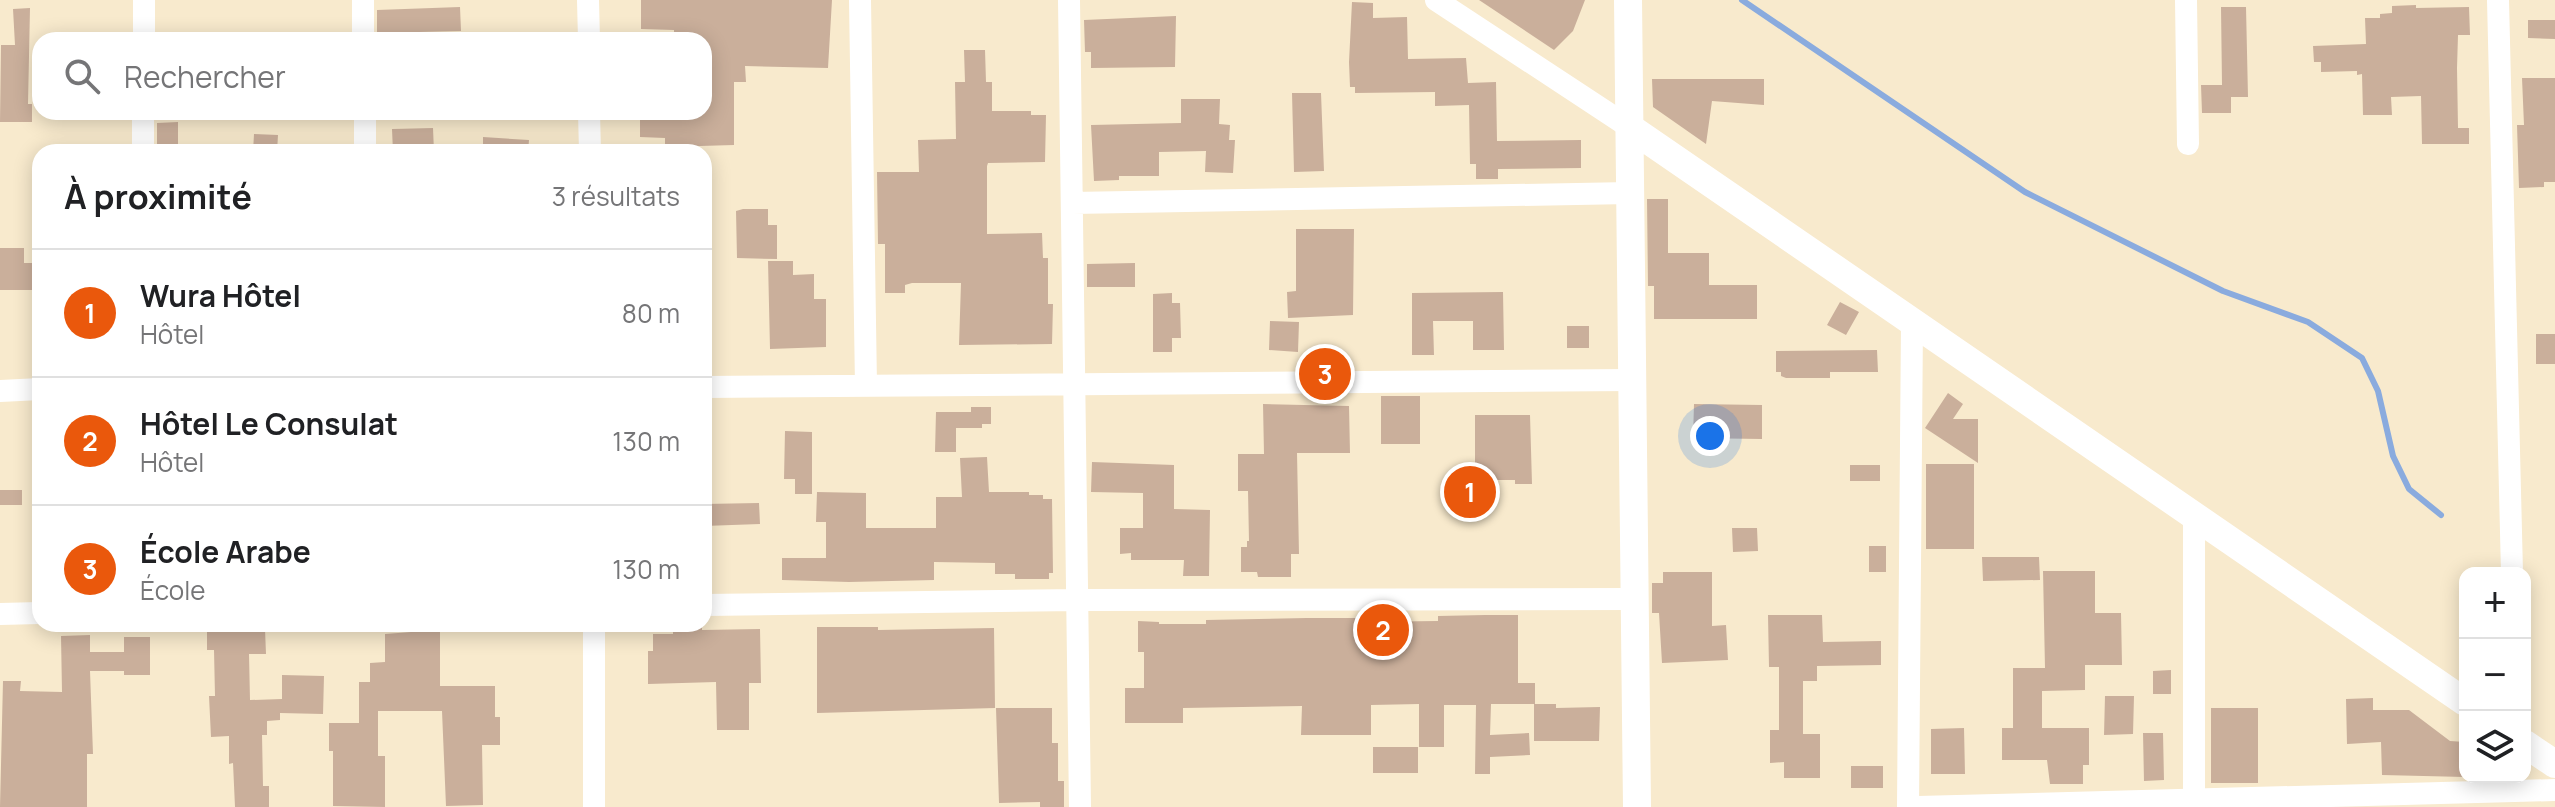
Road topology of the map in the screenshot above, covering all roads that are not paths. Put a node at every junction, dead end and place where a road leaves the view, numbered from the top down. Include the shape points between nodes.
1 (144, 0) edge
2 (363, 0) edge
3 (588, 0) edge
4 (860, 0) edge
5 (1069, 0) edge
6 (1436, 0) edge
7 (1628, 0) edge
8 (2186, 0) edge
9 (2498, 0) edge
10 (144, 32) edge
11 (363, 32) edge
12 (589, 32) edge
13 (143, 120) edge
14 (365, 120) edge
15 (589, 120) edge
16 (1629, 127) junction
17 (143, 144) edge
18 (365, 144) edge
19 (590, 144) edge
20 (2188, 144) dead end
21 (1630, 193) junction
22 (1072, 203) junction
23 (1912, 322) junction
24 (1632, 380) junction
25 (1074, 385) junction
26 (866, 386) junction
27 (712, 387) edge
28 (32, 389) edge
29 (0, 391) edge
30 (2194, 516) junction
31 (2512, 567) edge
32 (1635, 599) junction
33 (1077, 600) junction
34 (712, 605) edge
35 (32, 613) edge
36 (0, 614) edge
37 (594, 632) edge
38 (2459, 698) edge
39 (2531, 748) edge
40 (2555, 764) edge
41 (2555, 790) edge
42 (2194, 803) edge
43 (594, 807) edge
44 (1080, 807) edge
45 (1637, 807) edge
46 (1908, 807) edge
47 (1918, 807) edge

1 - 10 street
2 - 11 street
3 - 12 street
4 - 26 street
5 - 22 street
6 - 16 street
7 - 16 street
8 - 20 street
9 - 31 street
13 - 17 street
14 - 18 street
15 - 19 street
16 - 21 street
16 - 23 street
21 - 22 street
21 - 24 street
22 - 25 street
23 - 30 street
23 - 46 street
24 - 25 street
24 - 32 street
25 - 26 street
25 - 33 street
26 - 27 street
28 - 29 street
30 - 38 street
30 - 42 street
32 - 33 street
32 - 45 street
33 - 34 street
33 - 44 street
35 - 36 street
37 - 43 street
39 - 40 street
41 - 42 street
42 - 47 street

